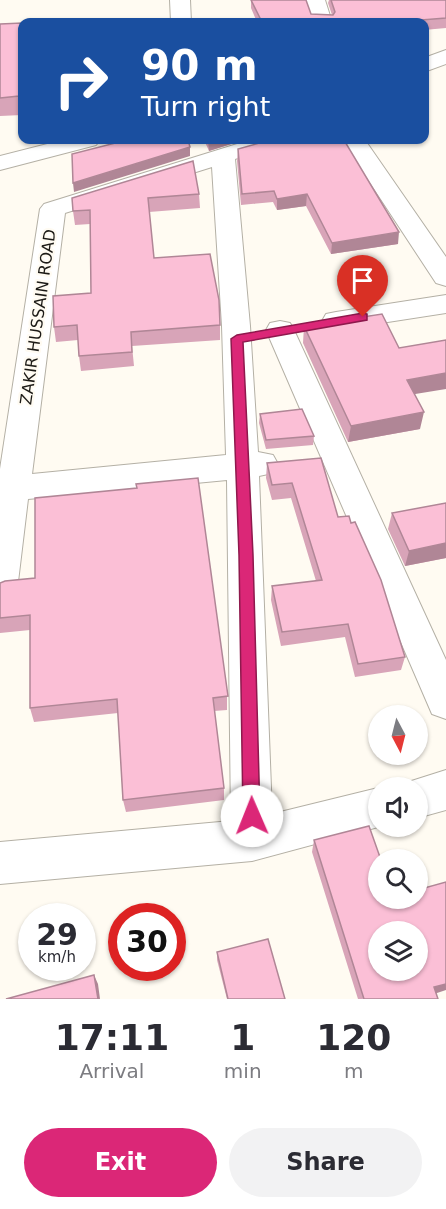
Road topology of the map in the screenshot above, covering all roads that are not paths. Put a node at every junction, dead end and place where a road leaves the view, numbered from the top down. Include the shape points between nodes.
1 (180, 0) edge
2 (315, 0) edge
3 (181, 18) edge
4 (321, 18) edge
5 (446, 56) edge
6 (429, 64) edge
7 (73, 144) edge
8 (259, 144) edge
9 (357, 144) edge
10 (223, 155) junction
11 (0, 163) edge
12 (446, 277) edge
13 (446, 304) edge
14 (298, 327) junction
15 (237, 339) junction
16 (336, 457) junction
17 (242, 466) junction
18 (13, 488) junction
19 (0, 582) edge
20 (446, 702) edge
21 (446, 790) edge
22 (428, 795) edge
23 (368, 811) edge
24 (252, 840) junction
25 (0, 863) edge

1 - 3 street
2 - 4 street
5 - 6 street
7 - 11 street
8 - 10 street, ZAKIR HUSSAIN ROAD
9 - 12 street
10 - 15 street
10 - 18 street, ZAKIR HUSSAIN ROAD via 53,209
13 - 14 street
14 - 15 street
14 - 16 street
15 - 17 street
16 - 17 street
16 - 20 street
17 - 18 street
17 - 24 street
18 - 19 street, ZAKIR HUSSAIN ROAD
21 - 22 street
23 - 24 street
24 - 25 street

